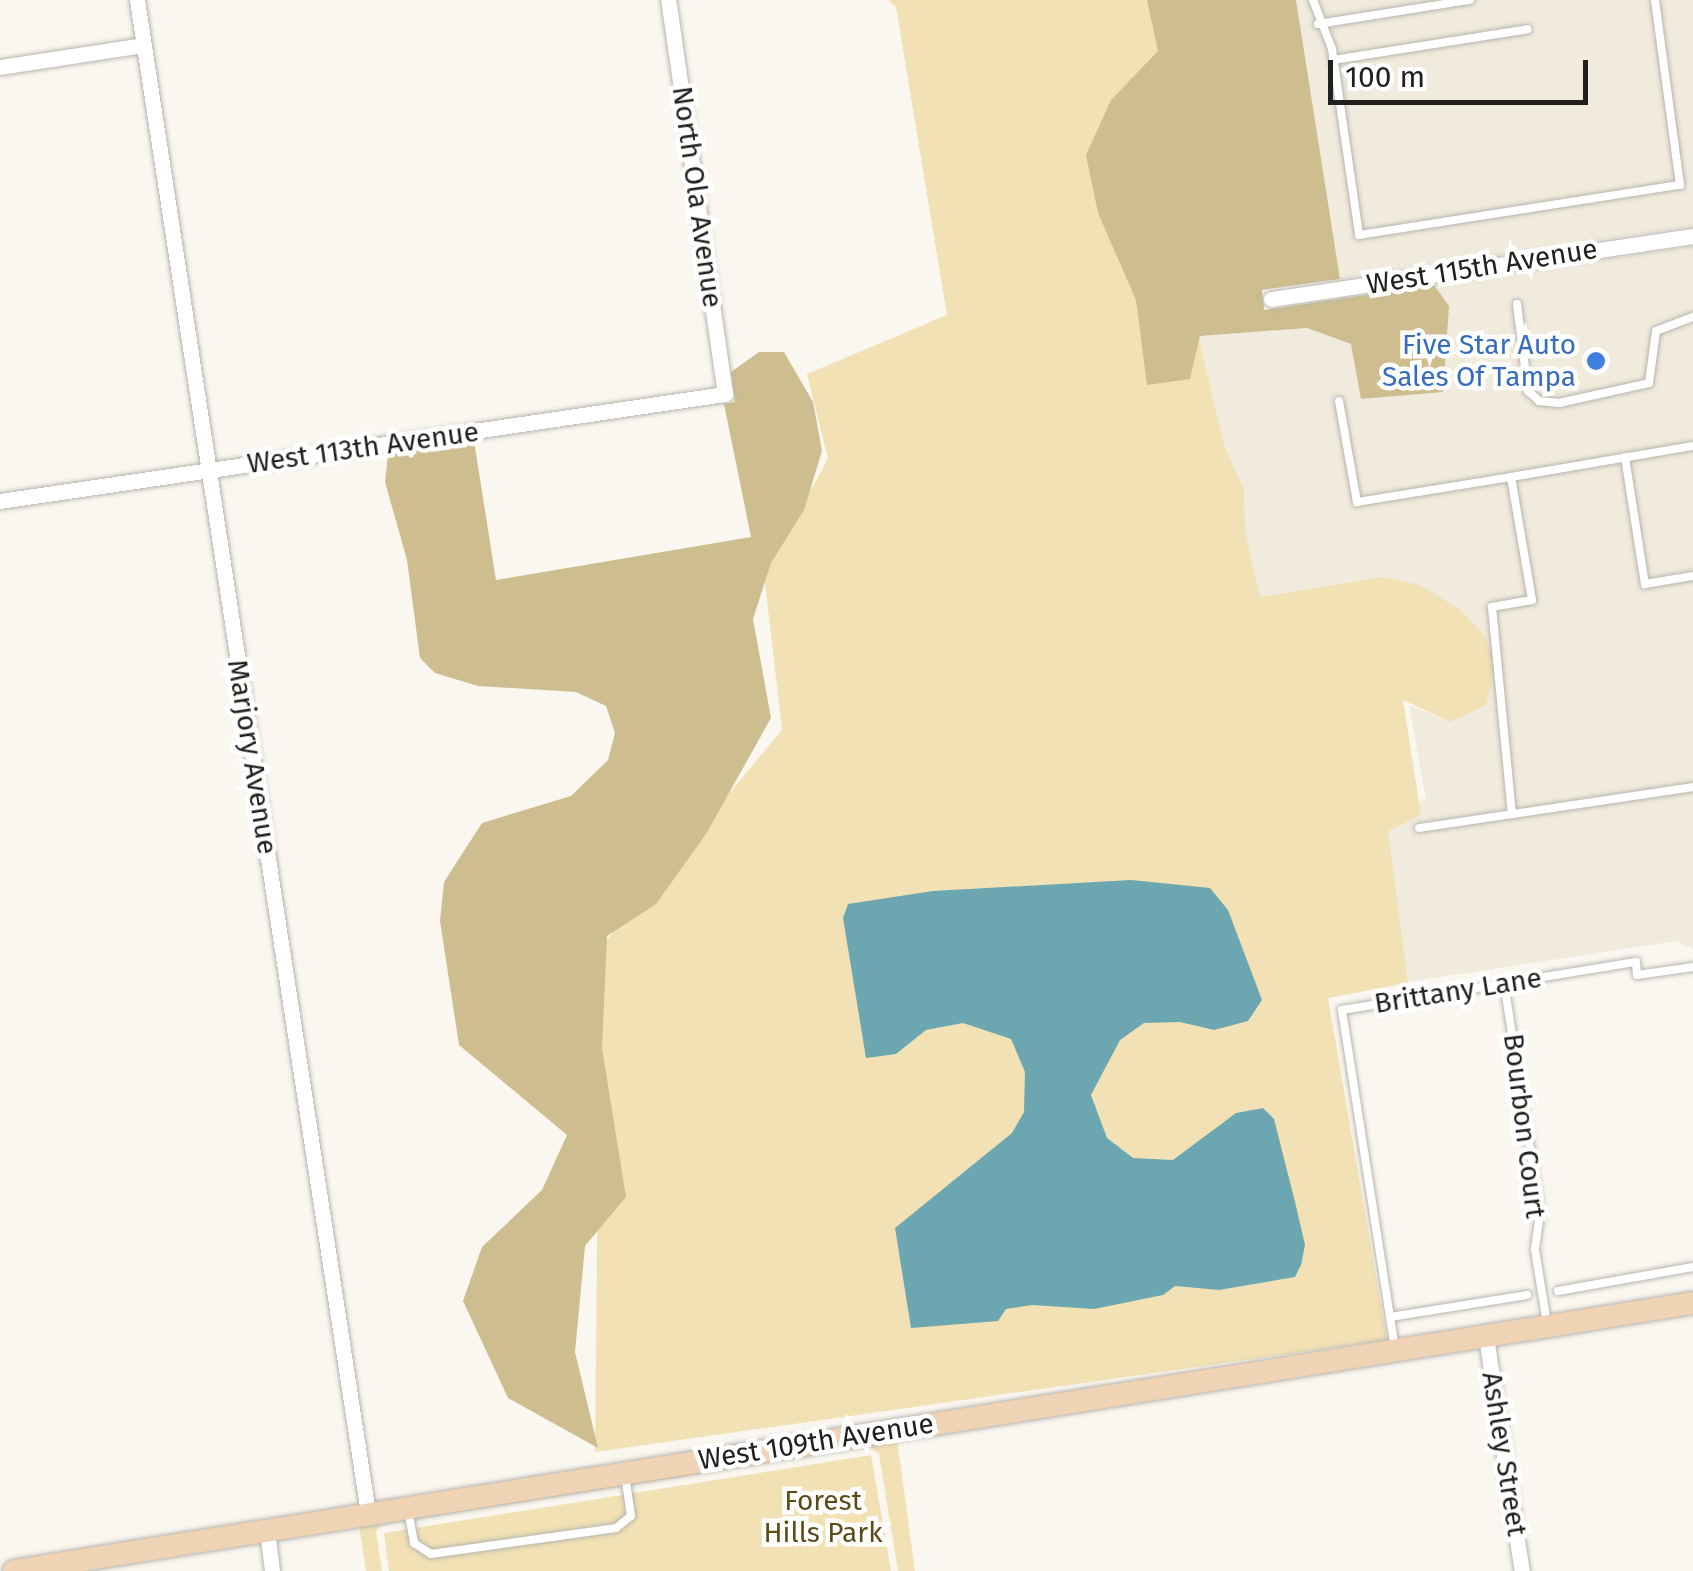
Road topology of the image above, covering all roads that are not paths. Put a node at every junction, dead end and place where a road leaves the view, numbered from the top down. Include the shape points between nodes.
1 (137, 0) edge
2 (668, 0) edge
3 (1313, 0) edge
4 (1470, 0) edge
5 (1655, 0) edge
6 (1318, 24) junction
7 (1528, 29) dead end
8 (143, 45) junction
9 (1333, 60) junction
10 (0, 67) edge
11 (1693, 236) edge
12 (1271, 299) dead end
13 (1517, 304) dead end
14 (1693, 317) edge
15 (725, 394) joint
16 (1339, 401) dead end
17 (1693, 446) edge
18 (1625, 458) junction
19 (208, 470) junction
20 (1511, 477) junction
21 (0, 501) edge
22 (1693, 576) edge
23 (1693, 787) edge
24 (1512, 814) junction
25 (1420, 828) dead end
26 (1693, 967) edge
27 (1504, 983) junction
28 (1693, 1268) edge
29 (1558, 1290) dead end
30 (1527, 1295) dead end
31 (1693, 1303) edge
32 (1390, 1318) junction
33 (1548, 1327) junction
34 (1486, 1337) junction
35 (1395, 1350) junction
36 (624, 1472) junction
37 (407, 1507) junction
38 (368, 1513) junction
39 (267, 1530) junction
40 (65, 1567) edge
41 (14, 1571) edge
42 (272, 1571) edge
43 (1522, 1571) edge

1 - 8 street, Marjory Avenue
2 - 15 street, North Ola Avenue
3 - 6 lane
4 - 6 lane
5 - 9 lane via 1680,185 1360,235
6 - 9 lane
7 - 9 lane
8 - 10 street
8 - 19 street, Marjory Avenue
11 - 12 street, West 115th Avenue
13 - 14 lane via 1528,391 1559,403 1648,383 1656,331
15 - 19 street, West 113th Avenue
16 - 20 lane via 1357,502
17 - 18 lane
18 - 20 lane
18 - 22 lane via 1644,584
19 - 21 street, West 113th Avenue
19 - 38 street, Marjory Avenue
20 - 24 lane via 1532,600 1492,606
23 - 24 lane
24 - 25 lane
26 - 27 lane, Brittany Lane via 1637,976 1636,962
27 - 32 lane, Brittany Lane via 1342,1010
27 - 33 lane, Bourbon Court via 1540,1213 1536,1265
28 - 29 lane
30 - 32 lane
31 - 33 street, West 109th Avenue
32 - 35 lane, Brittany Lane
33 - 34 street, West 109th Avenue
34 - 35 street, West 109th Avenue
34 - 43 street, Ashley Street
35 - 36 street, West 109th Avenue
36 - 37 street, West 109th Avenue
36 - 37 lane via 631,1516 616,1528 431,1554 414,1542
37 - 38 street, West 109th Avenue
38 - 39 street, West 109th Avenue
39 - 40 street, West 109th Avenue
39 - 42 street
40 - 41 street, West 109th Avenue

